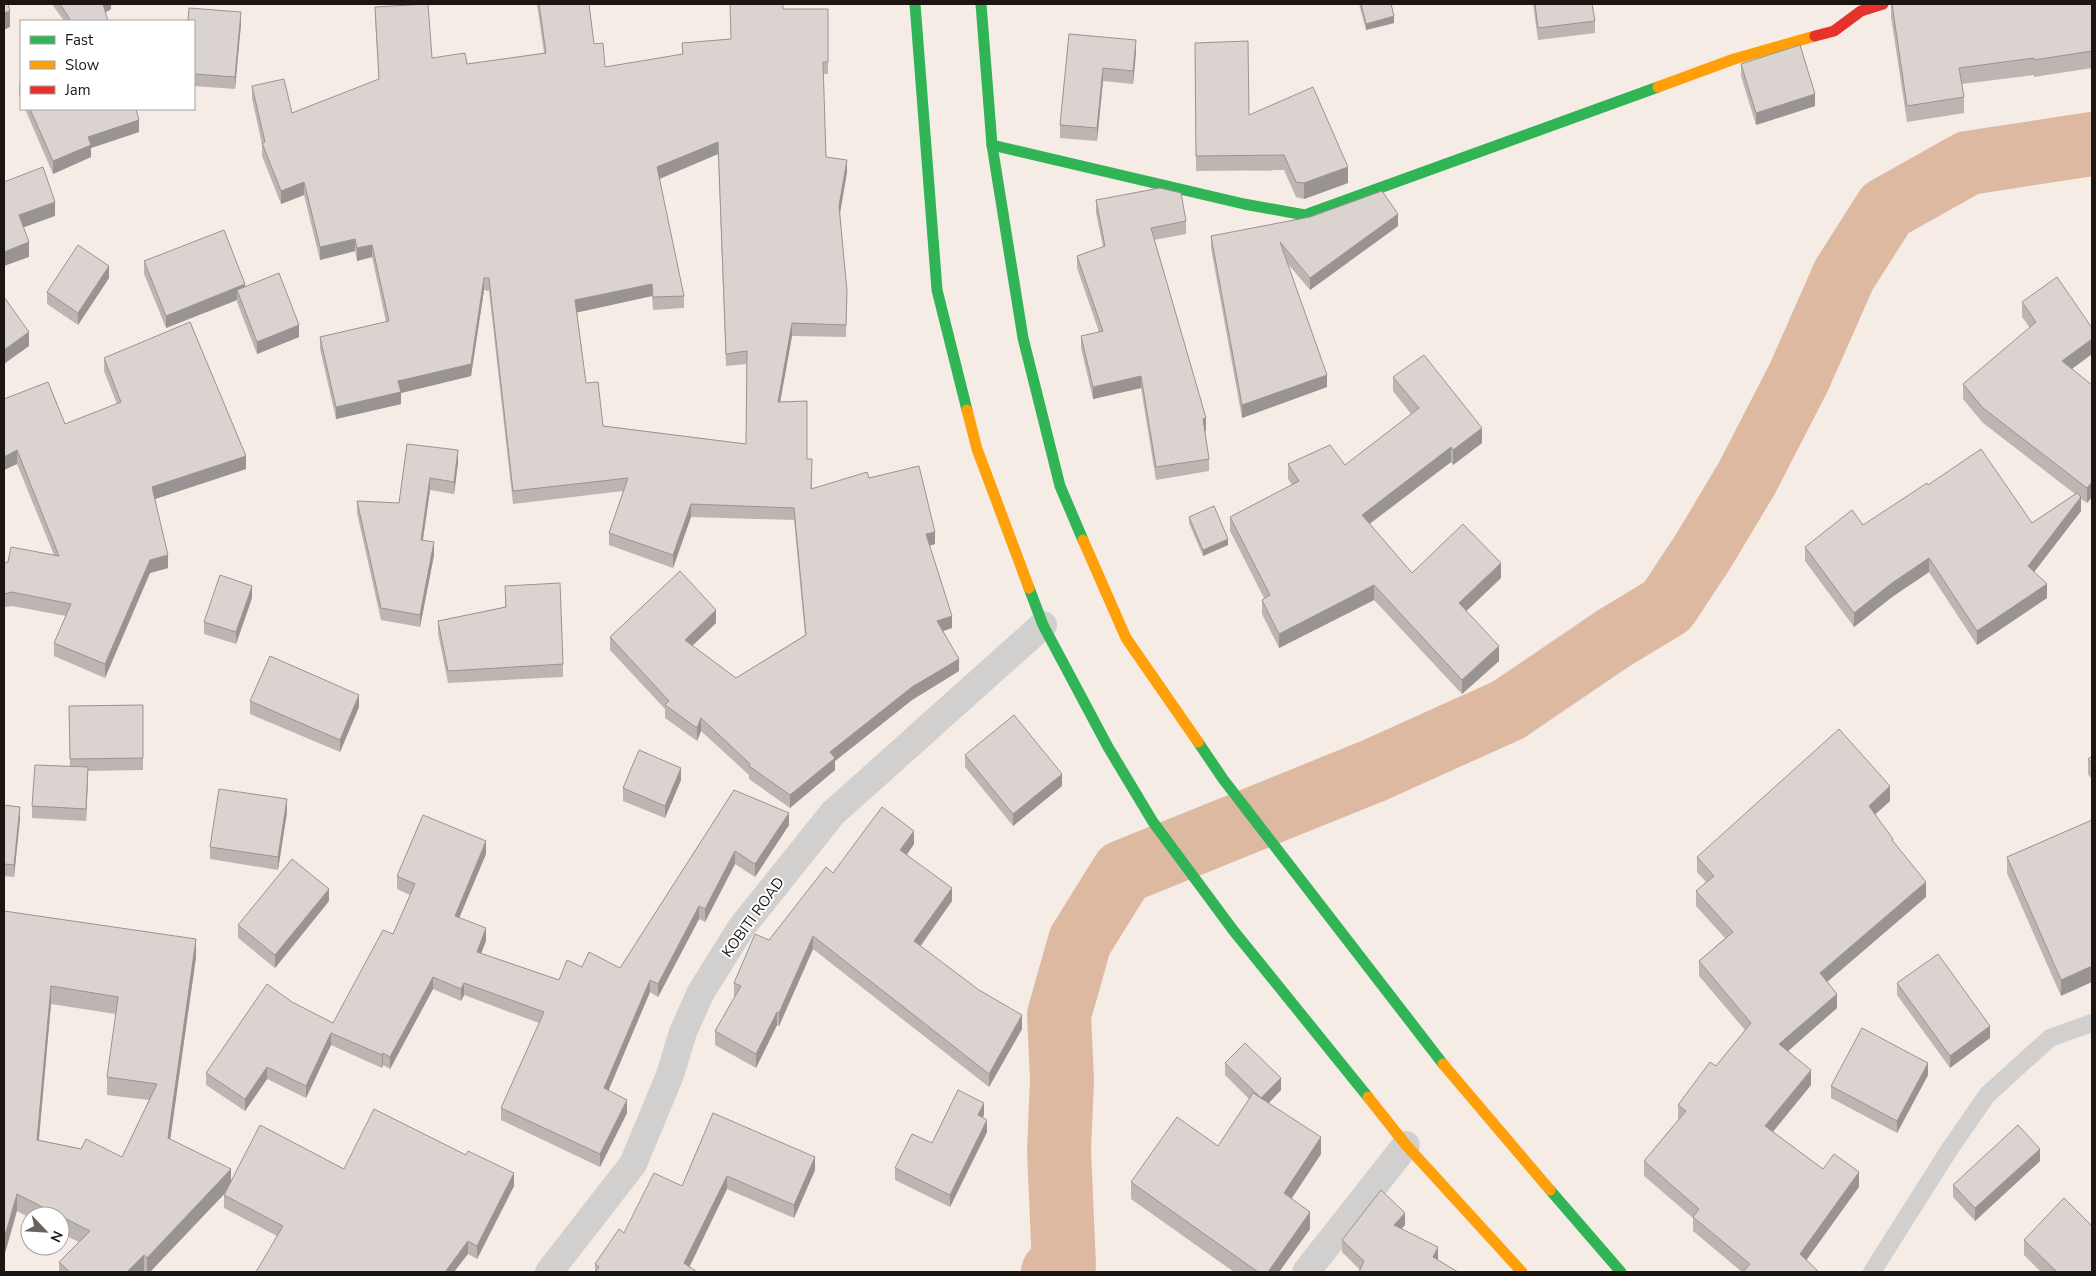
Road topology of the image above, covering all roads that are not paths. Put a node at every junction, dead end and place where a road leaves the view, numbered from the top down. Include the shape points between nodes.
1 (915, 4) edge
2 (981, 4) edge
3 (1883, 4) edge
4 (992, 144) junction
5 (1043, 625) junction
6 (2092, 1022) edge
7 (1406, 1145) junction
8 (548, 1272) edge
9 (1306, 1272) edge
10 (1522, 1272) edge
11 (1621, 1272) edge
12 (1872, 1272) edge

1 - 5 main road via 937,290 977,448
2 - 4 main road
3 - 4 main road via 1861,10 1834,31 1734,60 1305,215 1244,204
4 - 11 main road via 1023,338 1060,486 1126,638 1223,780 1454,1078
5 - 7 main road via 1108,747 1154,822 1233,930
5 - 8 street, KOBITI ROAD via 833,813 741,928 701,992 633,1164
6 - 12 lane via 2050,1038 1987,1095
7 - 9 street
7 - 10 main road

